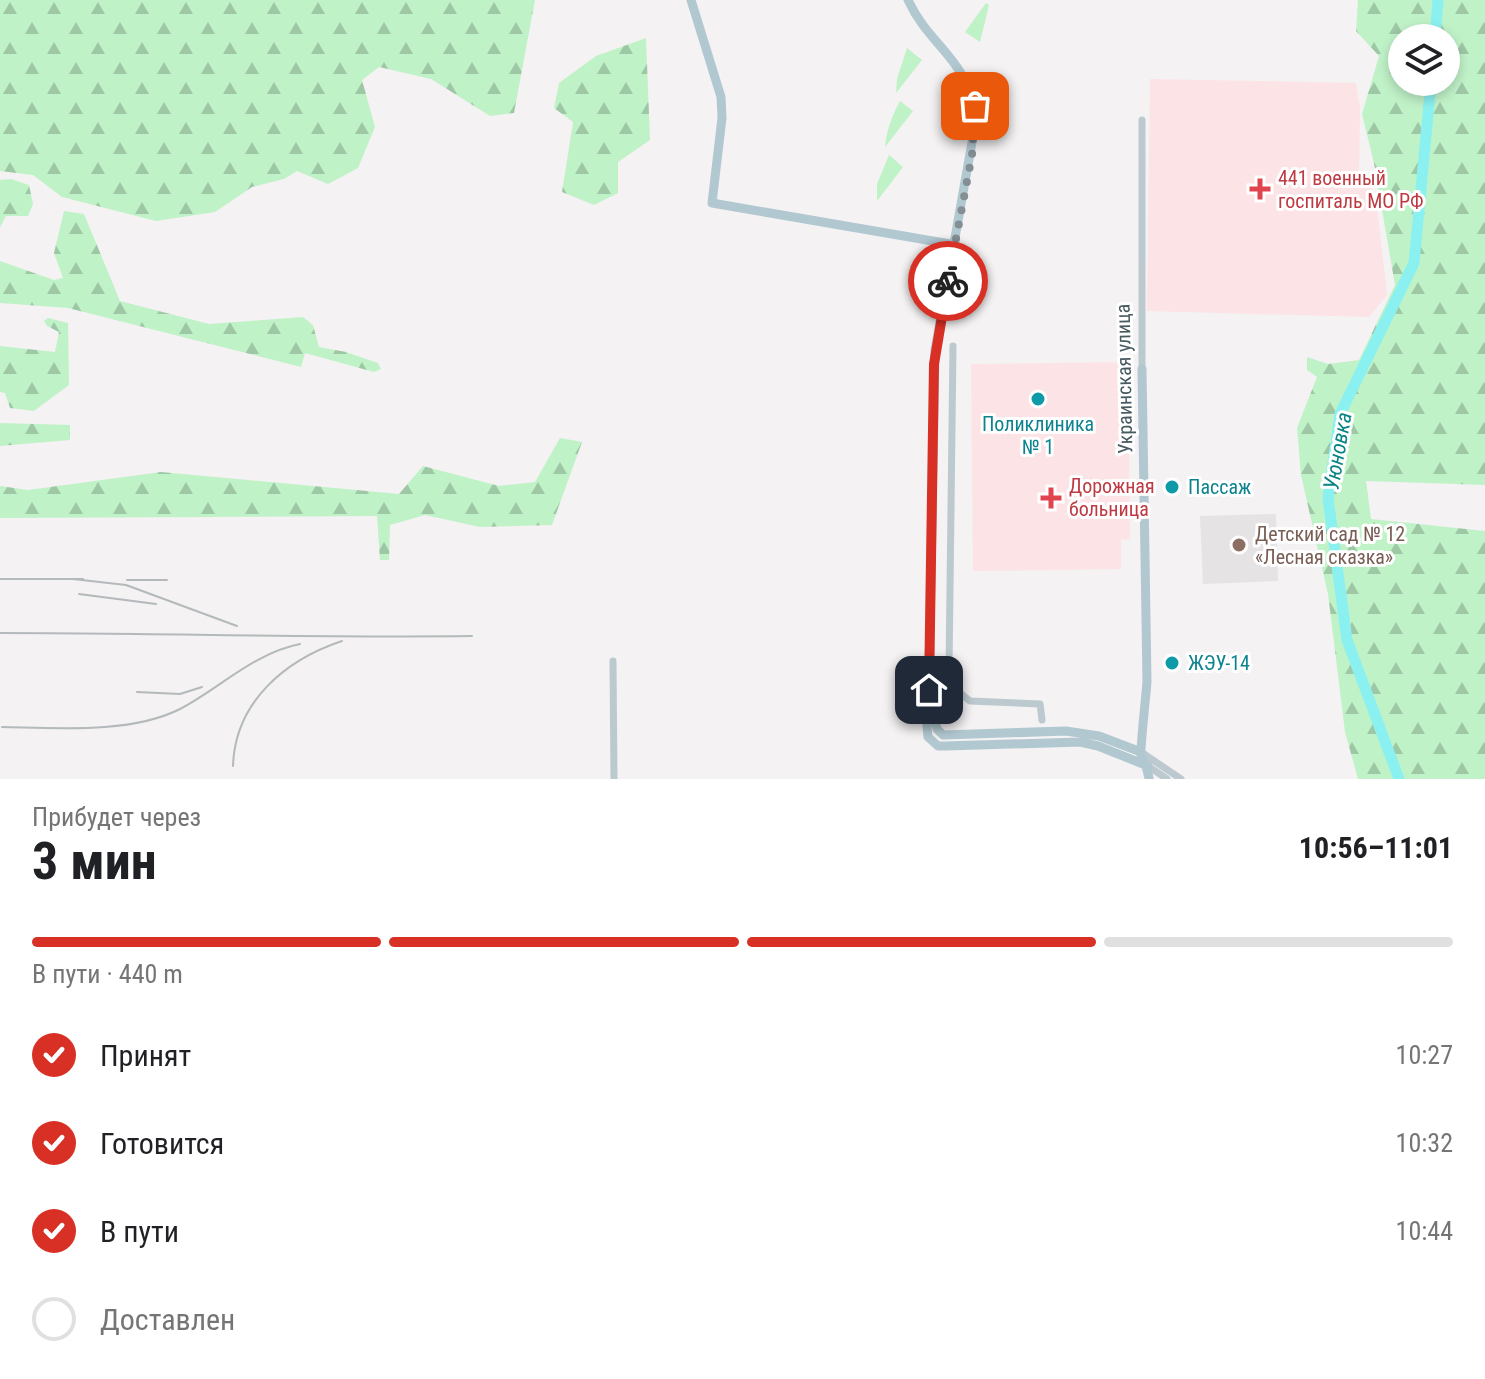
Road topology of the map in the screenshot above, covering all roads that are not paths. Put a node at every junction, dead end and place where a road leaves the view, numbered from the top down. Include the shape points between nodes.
1 (691, 0) edge
2 (908, 0) edge
3 (1142, 120) dead end
4 (956, 245) junction
5 (953, 346) dead end
6 (1142, 369) joint
7 (613, 661) dead end
8 (929, 690) junction
9 (1146, 704) junction
10 (1042, 720) dead end
11 (1099, 736) junction
12 (1141, 752) junction
13 (1148, 766) junction
14 (614, 779) edge
15 (1149, 779) edge
16 (1167, 779) edge
17 (1181, 779) edge

1 - 4 main road via 721,97 712,203
2 - 4 main road via 954,57 975,106
3 - 6 street, Украинская улица
4 - 8 main road via 935,350
5 - 10 street via 949,670 954,688 970,701 1040,704
6 - 9 main road, Украинская улица
7 - 14 street
8 - 11 main road via 937,729 947,737 1066,731
8 - 13 main road via 928,737 938,746 1067,741 1098,746
9 - 11 street via 1138,742
9 - 12 main road, Украинская улица
11 - 12 main road
12 - 13 main road
12 - 17 street
13 - 15 main road
13 - 16 street

